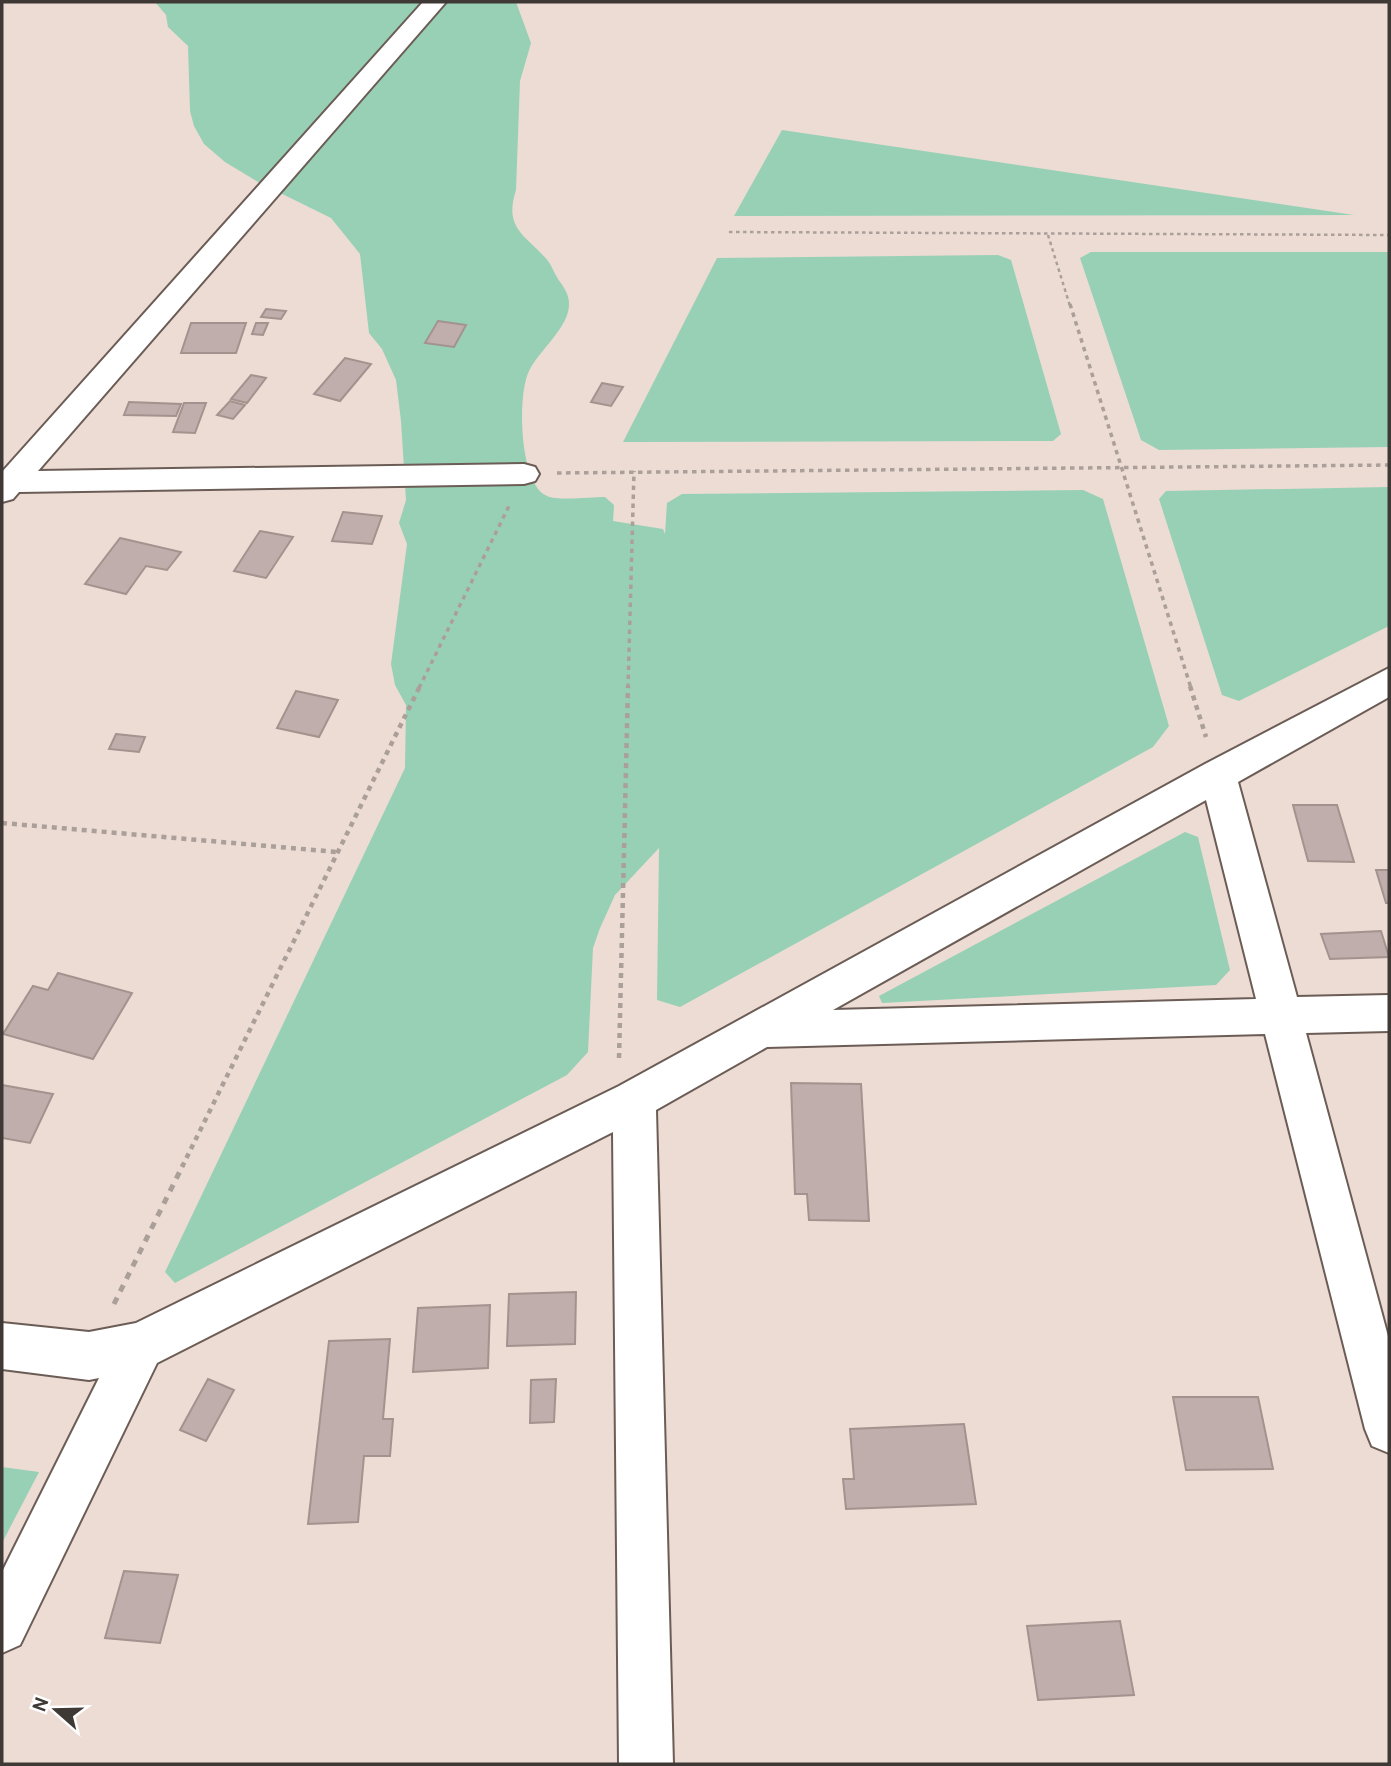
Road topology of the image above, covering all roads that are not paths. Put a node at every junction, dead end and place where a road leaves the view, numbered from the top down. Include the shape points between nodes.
1 (435, 2) edge
2 (524, 474) road end
3 (6, 487) edge
4 (1389, 681) edge
5 (1219, 774) junction
6 (1389, 1013) edge
7 (1282, 1016) junction
8 (764, 1030) junction
9 (626, 1104) junction
10 (2, 1346) edge
11 (140, 1346) junction
12 (1389, 1429) edge
13 (2, 1627) edge
14 (646, 1764) edge

1 - 3 street
2 - 3 street
4 - 5 street
5 - 7 street
5 - 8 street
6 - 7 street
7 - 8 street
7 - 12 street
8 - 9 street
9 - 11 street
9 - 14 street
10 - 11 street via 89,1356
11 - 13 street

